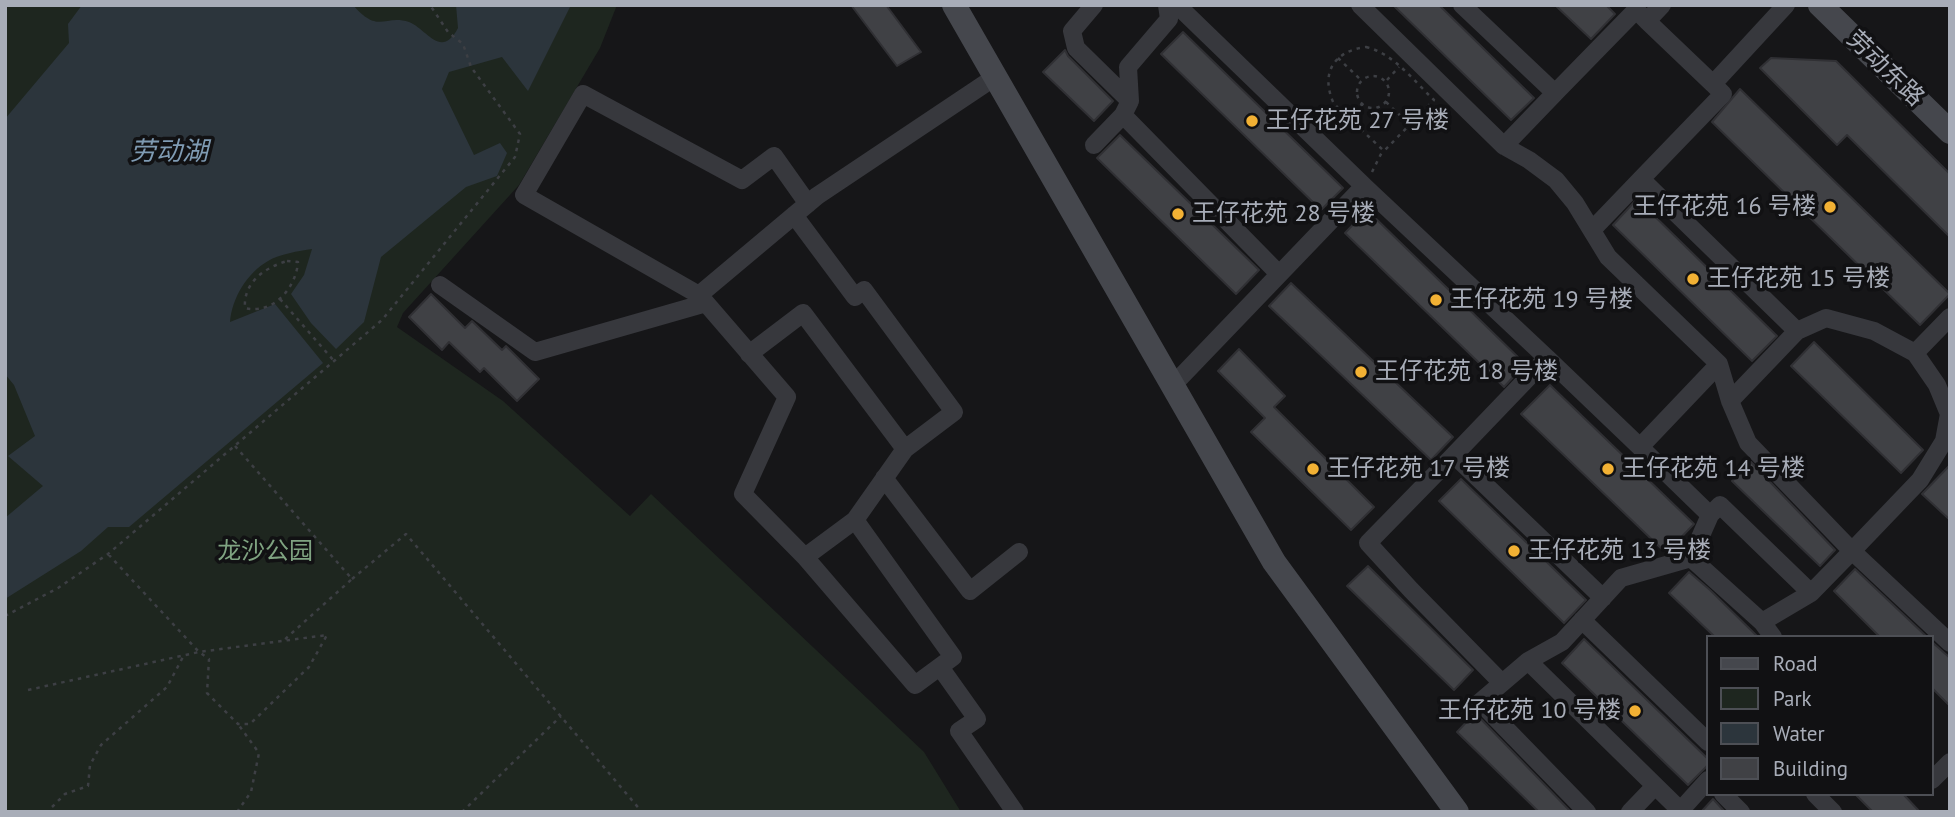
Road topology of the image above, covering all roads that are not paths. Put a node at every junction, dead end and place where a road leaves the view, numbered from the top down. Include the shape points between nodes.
1 (954, 5) edge
2 (1094, 5) edge
3 (1167, 5) edge
4 (1177, 5) edge
5 (1360, 5) edge
6 (1462, 5) edge
7 (1662, 5) edge
8 (1786, 5) edge
9 (1820, 5) edge
10 (1647, 20) junction
11 (995, 77) junction
12 (1713, 84) junction
13 (1555, 93) junction
14 (1127, 108) junction
15 (1950, 132) edge
16 (1094, 145) dead end
17 (1504, 146) junction
18 (1641, 179) junction
19 (1364, 186) junction
20 (808, 204) junction
21 (794, 215) junction
22 (1592, 230) junction
23 (1279, 274) junction
24 (440, 285) dead end
25 (702, 299) junction
26 (1950, 317) edge
27 (1797, 331) junction
28 (1915, 353) junction
29 (749, 354) junction
30 (1547, 358) junction
31 (1718, 364) junction
32 (1173, 386) junction
33 (1730, 401) junction
34 (1640, 447) junction
35 (905, 449) junction
36 (1454, 455) junction
37 (884, 478) junction
38 (1710, 515) junction
39 (855, 520) junction
40 (1852, 551) junction
41 (1019, 552) dead end
42 (805, 557) junction
43 (1692, 558) junction
44 (1811, 593) junction
45 (1603, 598) junction
46 (1582, 620) junction
47 (1767, 630) edge
48 (1950, 643) edge
49 (1528, 661) junction
50 (940, 667) junction
51 (1502, 683) junction
52 (1706, 740) edge
53 (1706, 782) edge
54 (1655, 786) junction
55 (1725, 796) edge
56 (1817, 796) edge
57 (1680, 811) edge
58 (1015, 812) edge
59 (1457, 812) edge
60 (1587, 812) edge
61 (1630, 812) edge
62 (1741, 812) edge
63 (1833, 812) edge

1 - 11 street
2 - 14 street via 1072,31 1076,48
3 - 14 street via 1169,19 1128,66
4 - 19 street
5 - 17 street
6 - 13 street
7 - 10 street
8 - 12 street
9 - 15 street, 劳动东路
10 - 12 street
10 - 13 street via 1636,10
11 - 20 street
11 - 32 street
12 - 18 street via 1723,94
13 - 17 street
14 - 16 street
14 - 23 street
17 - 22 street via 1556,180
18 - 22 street
18 - 27 street
19 - 23 street
19 - 30 street
20 - 21 street
20 - 25 street via 774,156 742,180 583,94 524,195
21 - 25 street
21 - 35 street via 855,297 864,290 954,412
22 - 31 street via 1608,257
23 - 32 street
24 - 25 street via 535,352
25 - 29 street
26 - 28 street
27 - 28 street via 1826,318 1874,331
27 - 33 street
28 - 40 street via 1937,385 1949,414 1944,441 1920,480
29 - 35 street via 803,313
29 - 42 street via 787,397 743,494
30 - 34 street
30 - 36 street
31 - 33 street
31 - 34 street
32 - 59 street via 1275,562
33 - 40 street via 1748,443
34 - 38 street
35 - 37 street
36 - 45 street
36 - 51 street via 1368,543
37 - 39 street
37 - 41 street via 970,590
38 - 43 street
38 - 44 street via 1720,505
39 - 42 street
39 - 50 street via 953,657
40 - 44 street
40 - 48 street
42 - 50 street via 915,685
43 - 45 street via 1622,578
43 - 47 street
44 - 47 street
45 - 46 street
46 - 49 street via 1562,642
46 - 52 street
49 - 51 street
49 - 54 street
50 - 58 street via 977,719 959,731
51 - 60 street via 1480,702
53 - 57 street
54 - 57 street
54 - 61 street
55 - 62 street
56 - 63 street

